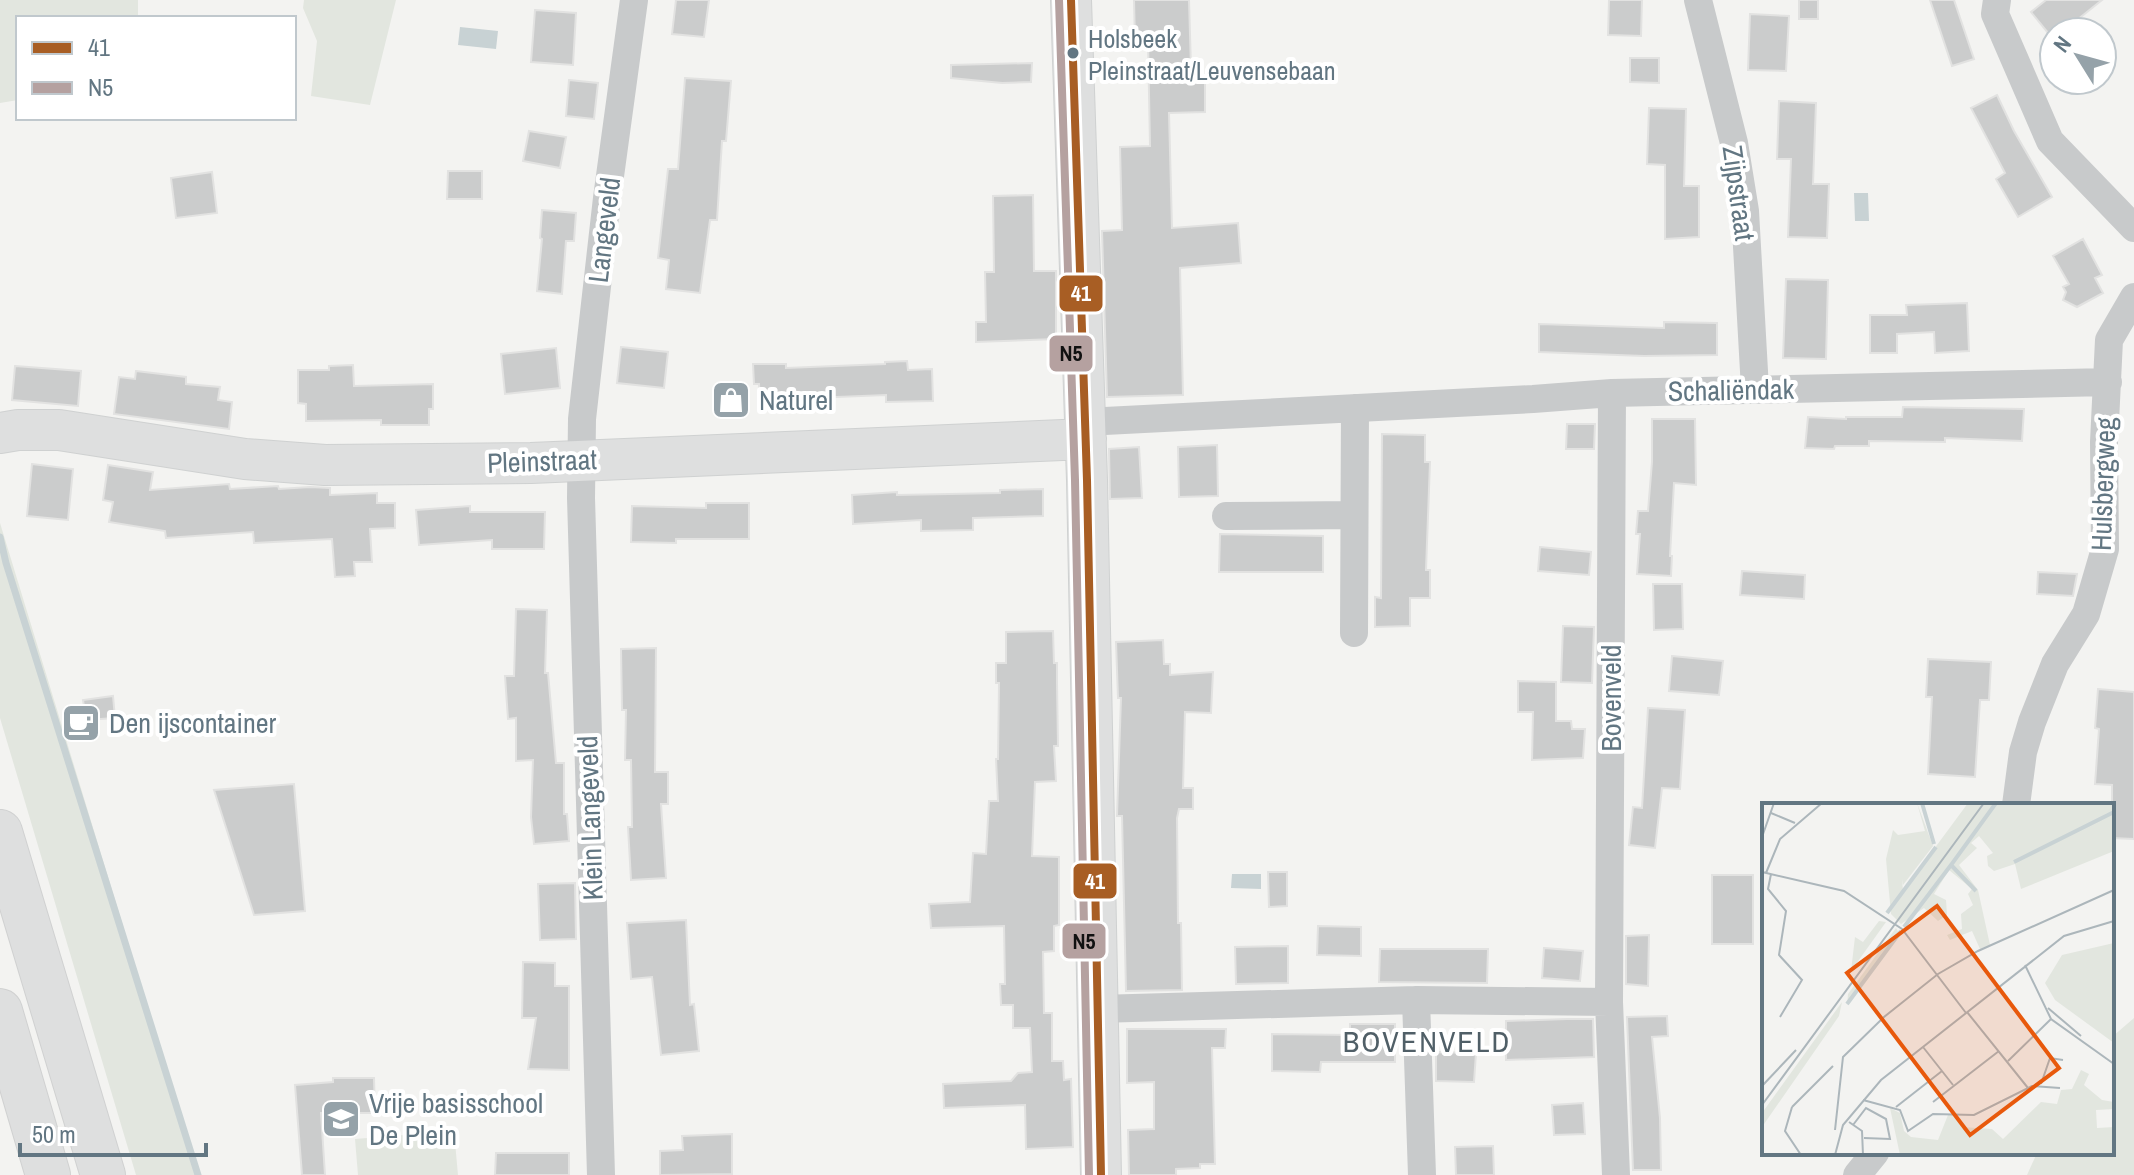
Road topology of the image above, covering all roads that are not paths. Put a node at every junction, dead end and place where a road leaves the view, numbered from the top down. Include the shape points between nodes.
1 (634, 0) edge
2 (1071, 0) edge
3 (1698, 0) edge
4 (1997, 0) edge
5 (2134, 228) edge
6 (2134, 297) edge
7 (2108, 382) junction
8 (1755, 389) junction
9 (1612, 393) junction
10 (1355, 408) junction
11 (1085, 430) junction
12 (0, 433) edge
13 (582, 479) junction
14 (1354, 515) junction
15 (1226, 516) dead end
16 (1354, 633) dead end
17 (2016, 803) edge
18 (0, 832) edge
19 (1416, 1000) junction
20 (1609, 1002) junction
21 (1098, 1009) junction
22 (0, 1011) edge
23 (1873, 1155) edge
24 (46, 1165) edge
25 (103, 1175) edge
26 (601, 1175) edge
27 (1101, 1175) edge
28 (1422, 1175) edge
29 (1616, 1175) edge
30 (1857, 1175) edge

1 - 13 street, Langeveld via 582,419
2 - 11 street
3 - 8 street, Zijpstraat via 1734,143 1745,211
4 - 5 street via 1995,14 2050,141
6 - 7 street, Hulsbergweg via 2109,340
7 - 8 street, Schaliëndak
7 - 17 street, Hulsbergweg via 2105,549 2086,614 2055,664 2032,722
8 - 9 street, Schaliëndak
9 - 10 street, Schaliëndak
9 - 20 street, Bovenveld
10 - 11 street, Schaliëndak
10 - 14 street
11 - 13 street, Pleinstraat
11 - 21 street
12 - 13 street, Pleinstraat via 59,430 245,459
13 - 26 street, Klein Langeveld
14 - 15 street
14 - 16 street
18 - 25 highway
19 - 20 street
19 - 21 street
19 - 28 street
20 - 29 street, Bovenveld
21 - 27 street
22 - 24 highway
23 - 30 street

